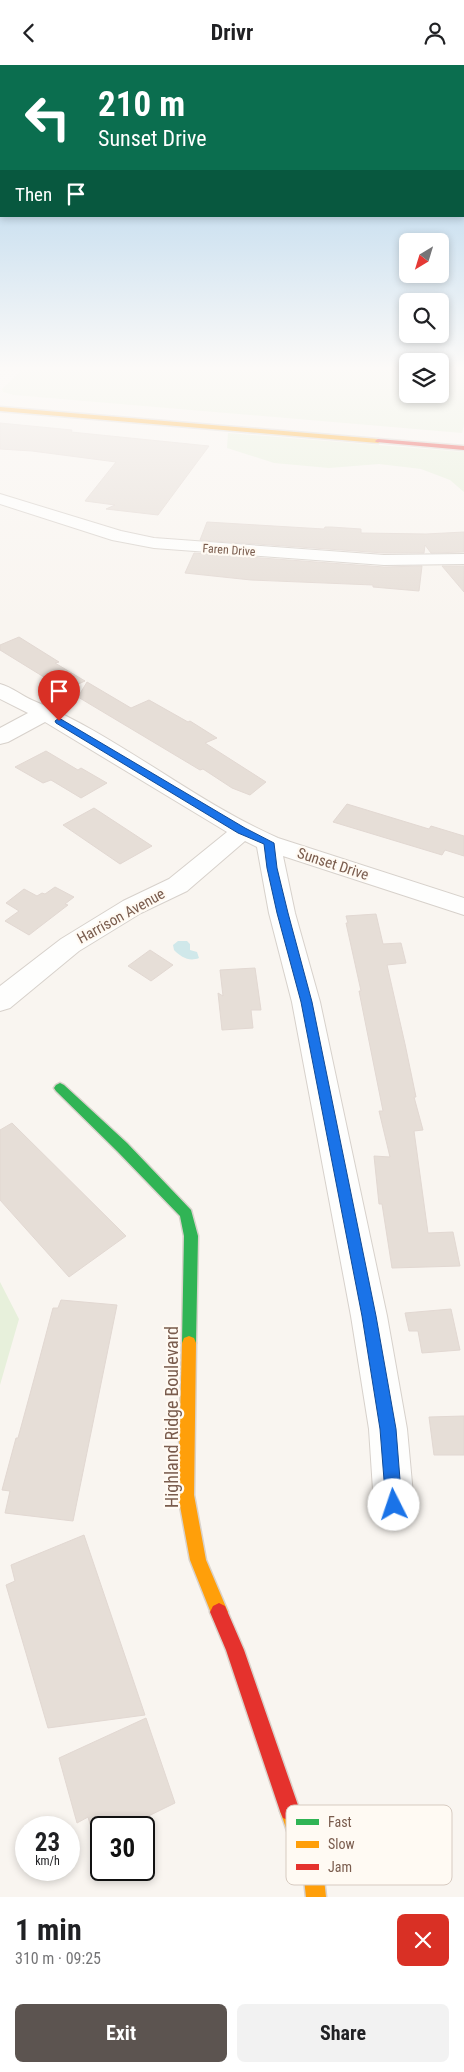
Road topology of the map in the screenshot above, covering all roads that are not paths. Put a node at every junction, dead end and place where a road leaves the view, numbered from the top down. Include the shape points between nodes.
1 (0, 499) edge
2 (464, 559) edge
3 (0, 690) edge
4 (45, 713) junction
5 (0, 737) edge
6 (255, 837) junction
7 (464, 907) edge
8 (0, 1001) edge
9 (60, 1088) dead end
10 (394, 1505) dead end
11 (289, 1805) edge

1 - 2 street, Faren Drive via 118,536 171,545 392,561
3 - 4 street, Sunset Drive
4 - 5 street
4 - 6 street, Sunset Drive
6 - 7 street, Sunset Drive
6 - 8 street, Harrison Avenue via 198,869 178,885 132,907 70,945
6 - 10 street via 272,868 306,1002 369,1316 388,1429
9 - 11 main road, Highland Ridge Boulevard via 186,1214 191,1236 186,1495 198,1560 236,1650

